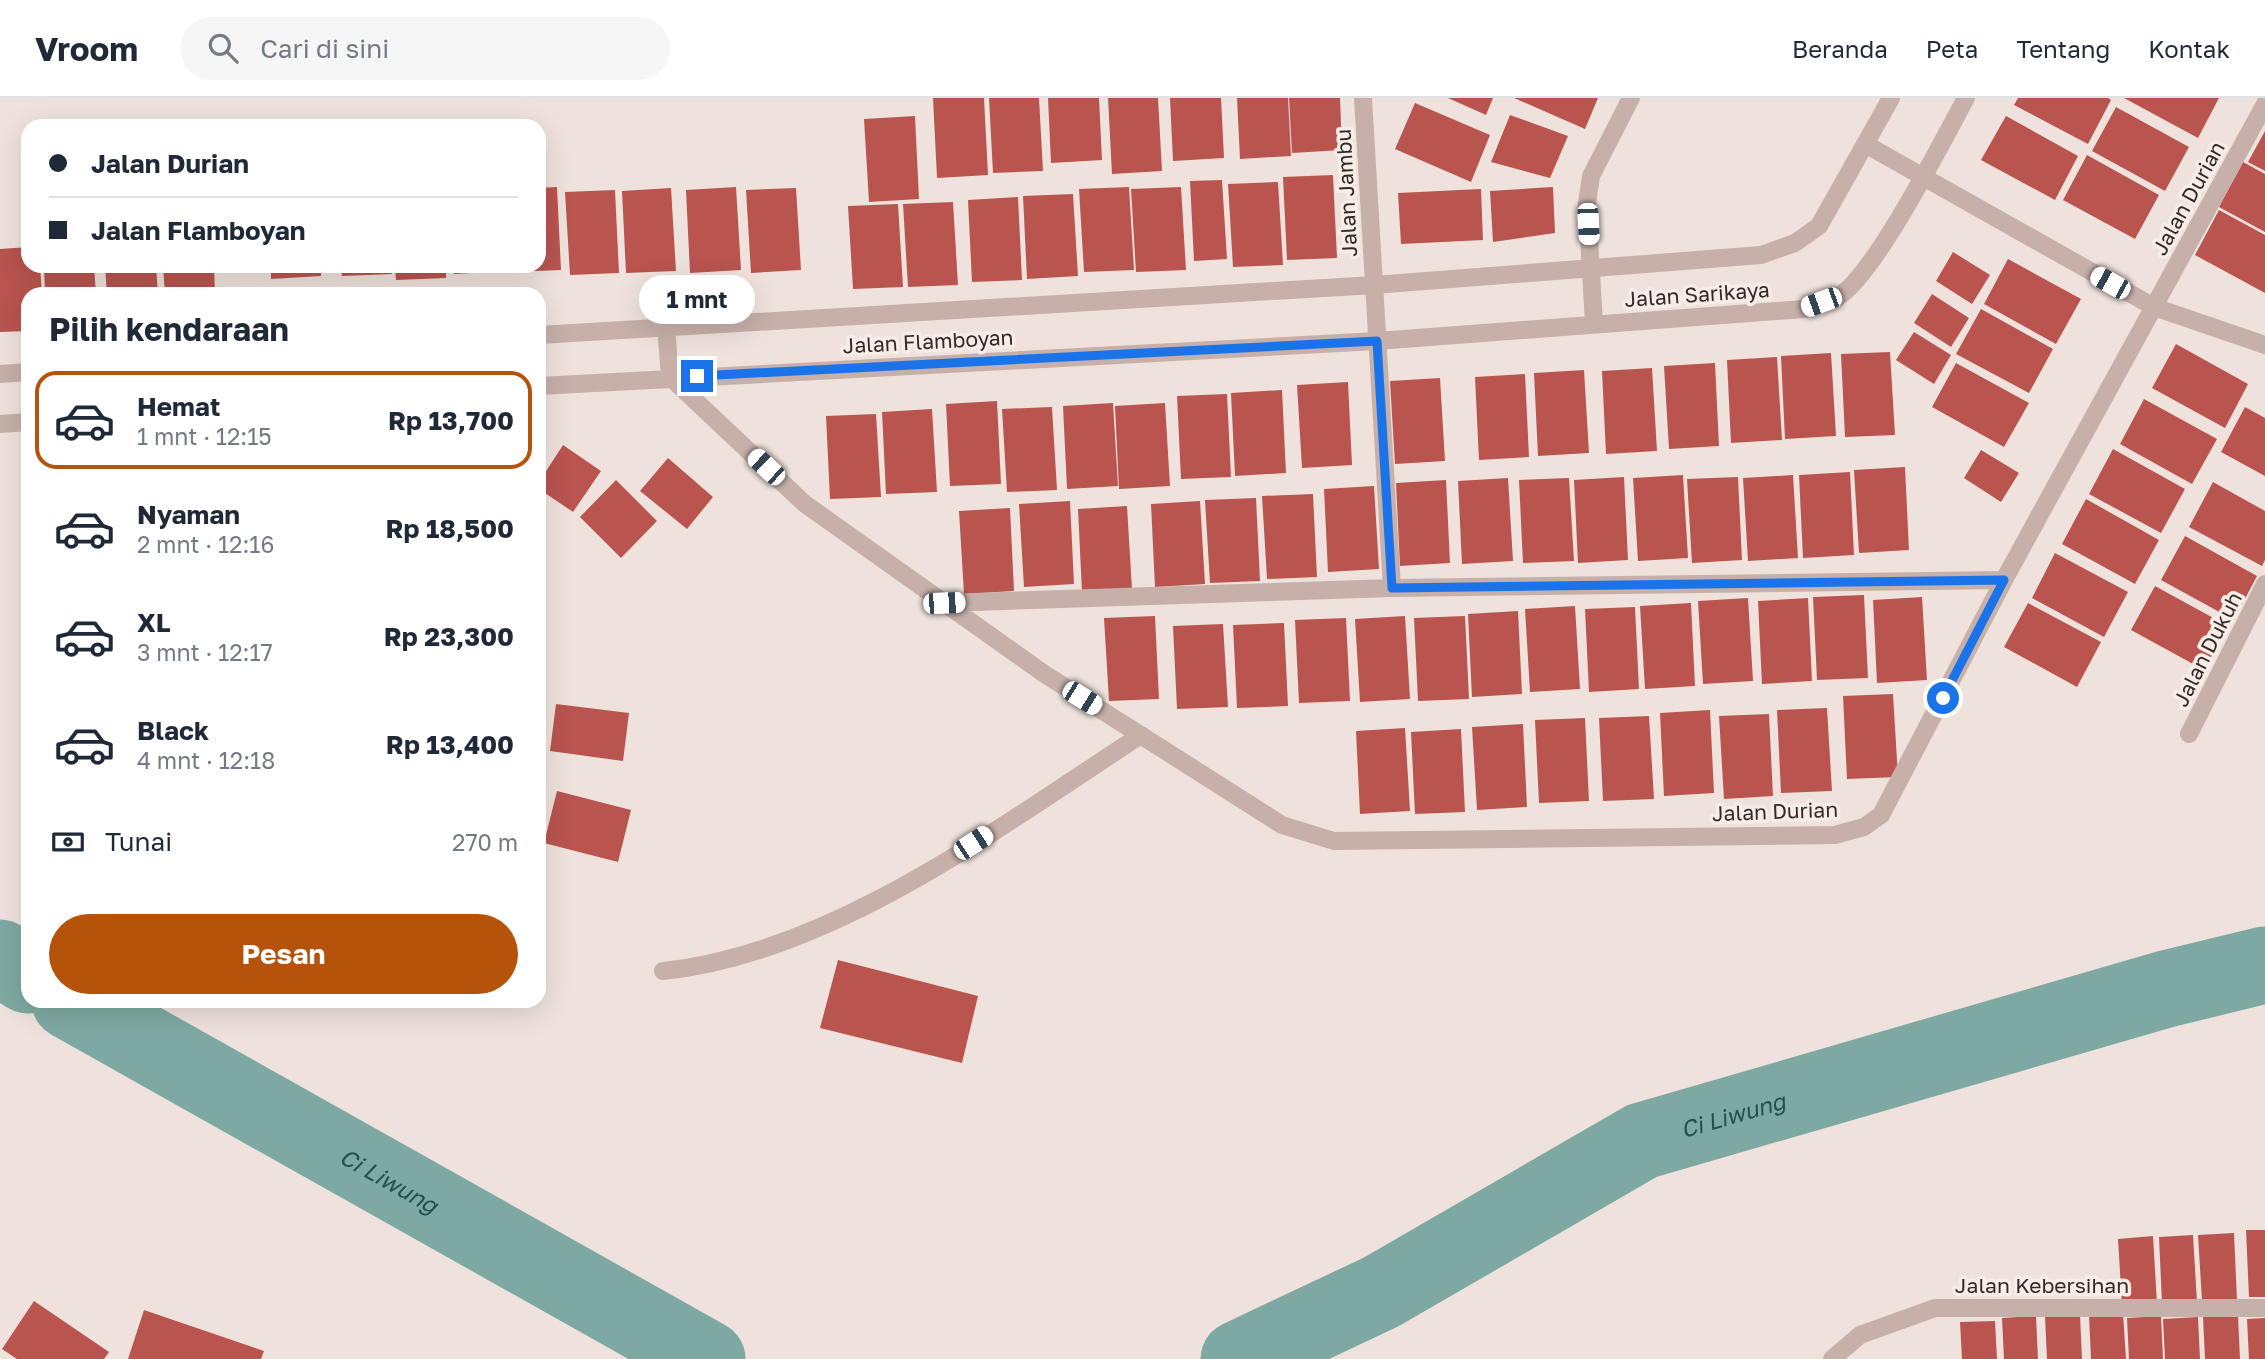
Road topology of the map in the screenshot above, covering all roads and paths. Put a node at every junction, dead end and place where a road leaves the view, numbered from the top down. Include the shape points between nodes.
1 (1363, 98) edge
2 (1631, 98) edge
3 (1891, 98) edge
4 (1966, 98) edge
5 (2265, 104) edge
6 (1865, 144) junction
7 (1922, 179) junction
8 (1590, 267) junction
9 (1374, 285) junction
10 (2154, 307) junction
11 (1594, 324) junction
12 (666, 326) junction
13 (546, 335) edge
14 (1377, 341) junction
15 (1319, 344) joint
16 (2265, 345) edge
17 (21, 372) edge
18 (0, 374) edge
19 (670, 377) junction
20 (546, 386) edge
21 (21, 422) edge
22 (0, 424) edge
23 (2004, 580) junction
24 (2265, 584) edge
25 (1392, 588) junction
26 (944, 603) junction
27 (2189, 734) dead end
28 (1141, 735) junction
29 (663, 971) dead end
30 (2265, 1308) edge
31 (1832, 1359) edge

1 - 9 street, Jalan Jambu
2 - 8 street via 1591,176 1587,203
3 - 6 street, Jalan Sarikaya
4 - 7 street, Jalan Sarikaya
5 - 10 street, Jalan Durian
6 - 7 street
6 - 8 street, Jalan Sarikaya via 1819,226 1795,243 1761,255
7 - 10 street
7 - 11 street, Jalan Sarikaya via 1861,275 1839,296 1804,309
8 - 9 street, Jalan Sarikaya
8 - 11 street
9 - 12 street, Jalan Sarikaya
9 - 14 street, Jalan Jambu
10 - 16 street
10 - 23 street, Jalan Durian
11 - 14 street, Jalan Sarikaya
12 - 13 street, Jalan Sarikaya
12 - 19 street
14 - 15 street, Jalan Sarikaya
14 - 25 street, Jalan Jambu
15 - 19 street, Jalan Flamboyan
17 - 18 street
19 - 20 street, Jalan Flamboyan
19 - 26 street, Jalan Durian via 805,504
21 - 22 street
23 - 25 street
23 - 28 street, Jalan Durian via 1881,815 1864,827 1835,835 1334,841 1282,825
24 - 27 street, Jalan Dukuh
25 - 26 street
26 - 28 street, Jalan Durian
28 - 29 street via 863,907 742,955
30 - 31 street, Jalan Kebersihan via 1936,1308 1860,1335

